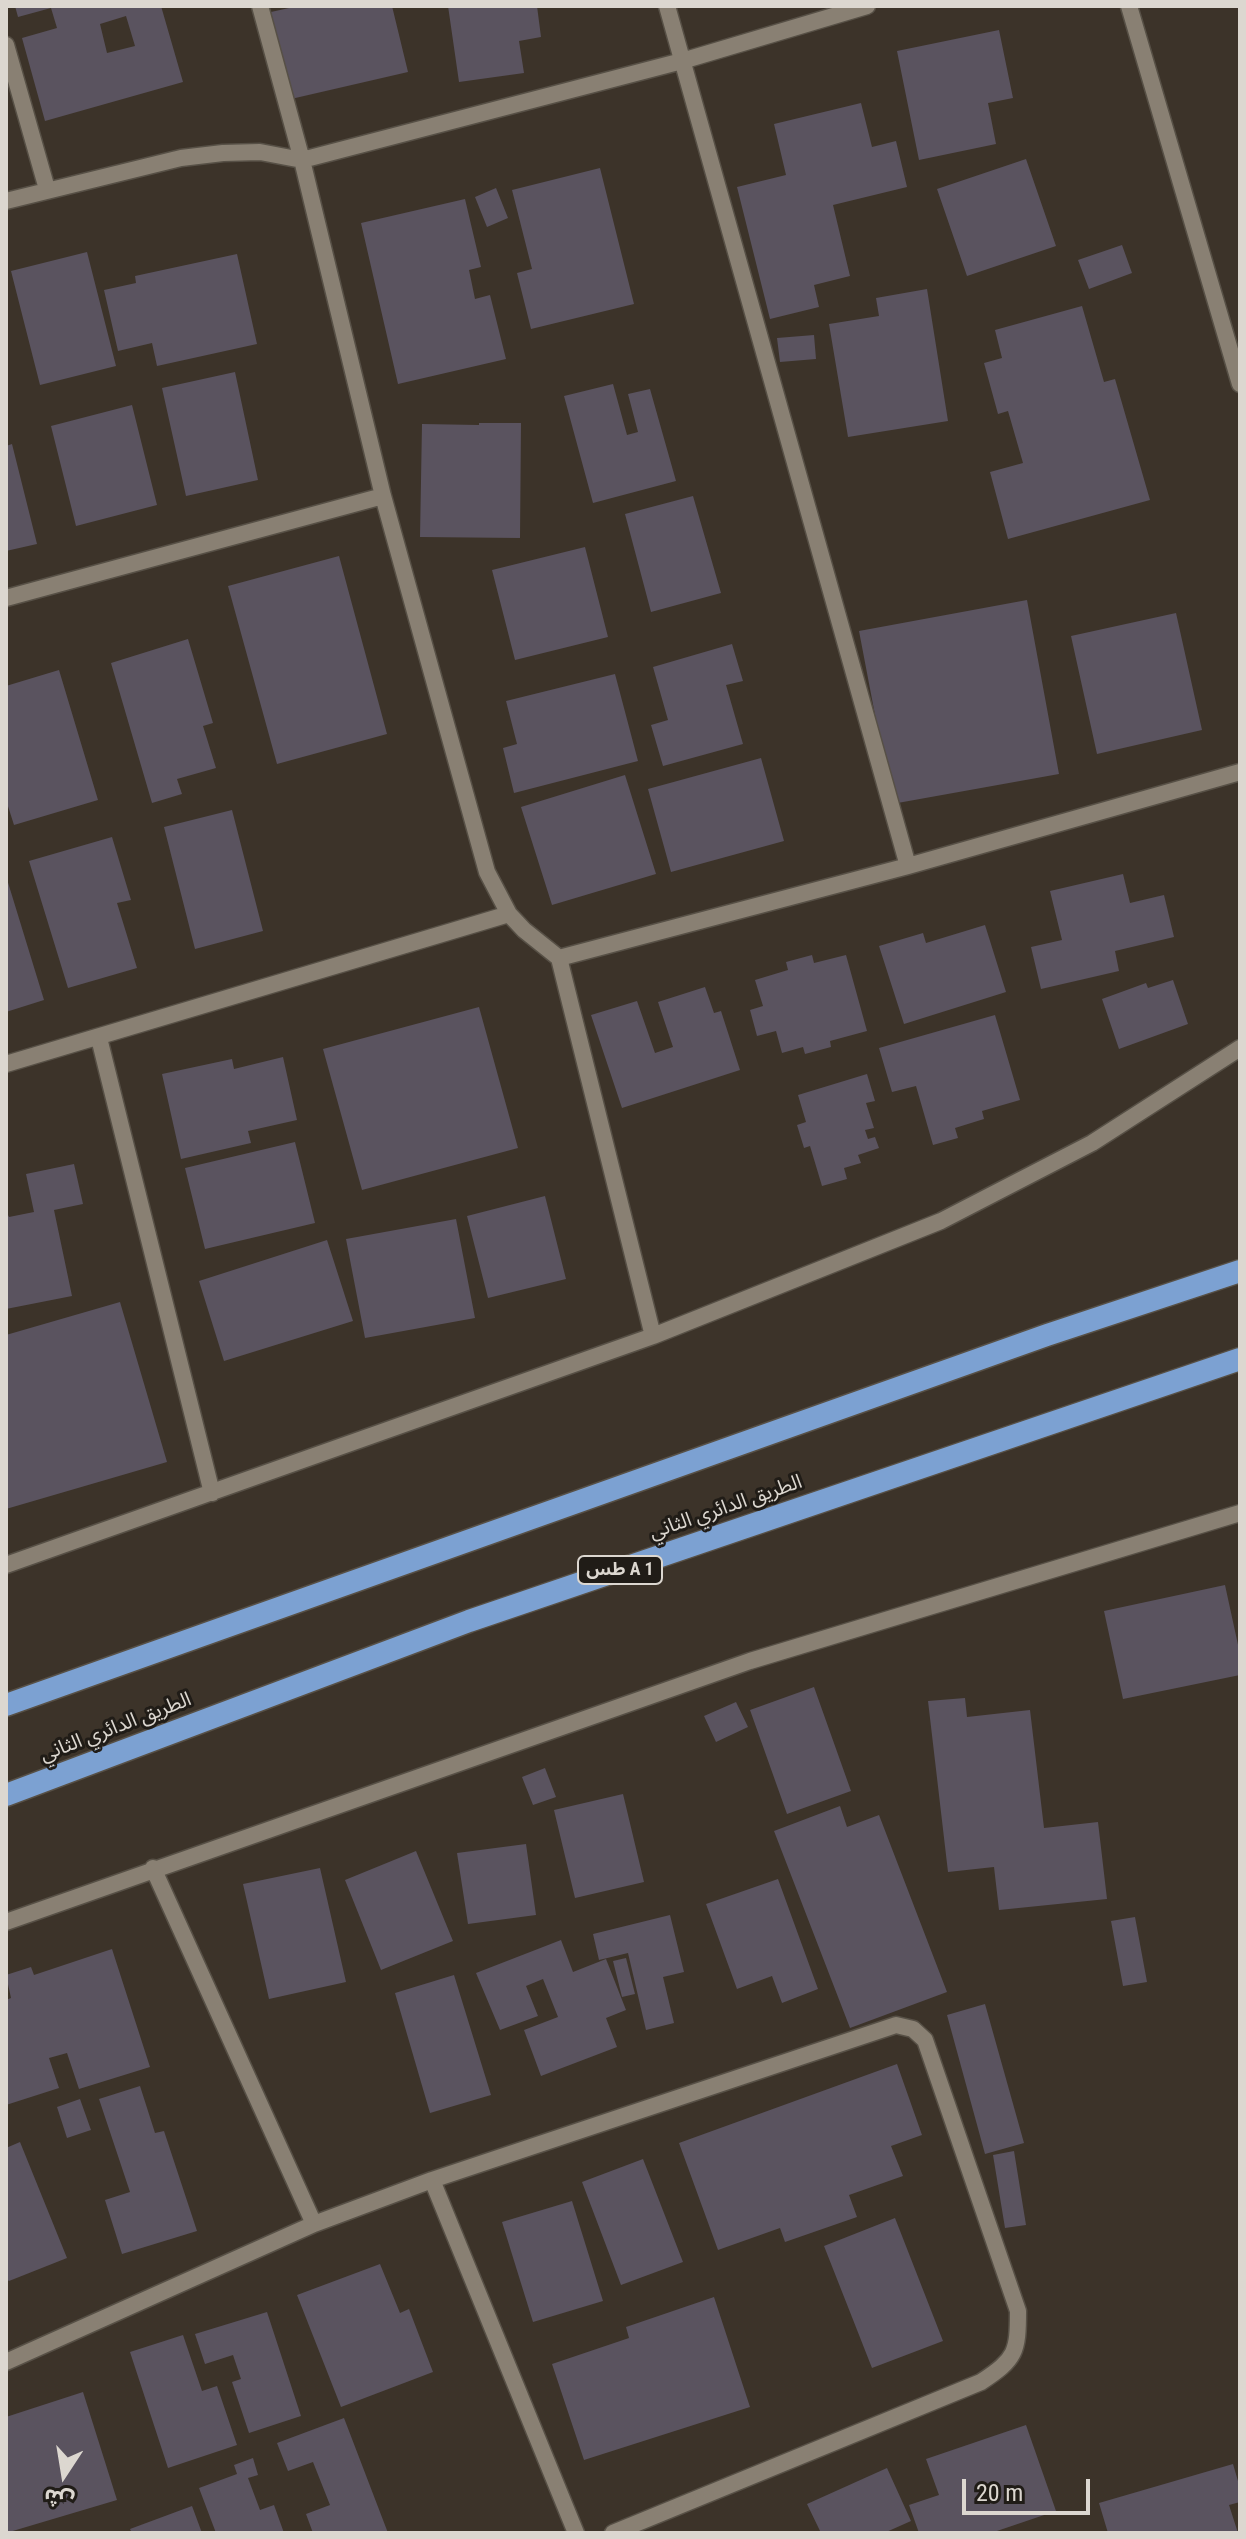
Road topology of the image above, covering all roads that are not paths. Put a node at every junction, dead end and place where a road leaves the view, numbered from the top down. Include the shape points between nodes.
1 (260, 6) edge
2 (667, 6) edge
3 (867, 6) edge
4 (1129, 6) edge
5 (6, 45) edge
6 (682, 61) junction
7 (302, 160) junction
8 (47, 189) junction
9 (6, 201) edge
10 (1240, 384) edge
11 (383, 496) junction
12 (6, 598) edge
13 (1240, 772) edge
14 (908, 866) junction
15 (509, 914) junction
16 (559, 958) junction
17 (99, 1038) junction
18 (1240, 1048) edge
19 (6, 1064) edge
20 (1240, 1271) edge
21 (653, 1336) junction
22 (1240, 1359) edge
23 (212, 1493) junction
24 (1240, 1513) edge
25 (6, 1565) edge
26 (6, 1705) edge
27 (6, 1795) edge
28 (153, 1868) junction
29 (6, 1922) edge
30 (432, 2180) junction
31 (314, 2224) junction
32 (6, 2362) edge
33 (576, 2533) edge
34 (613, 2533) edge

1 - 7 street
2 - 6 street
3 - 6 street
4 - 10 street
5 - 8 street
6 - 7 street
6 - 14 street
7 - 8 street via 260,152 223,153
7 - 11 street
8 - 9 street
11 - 12 street
11 - 15 street via 487,872
13 - 14 street
14 - 16 street
15 - 16 street
15 - 17 street
16 - 21 street
17 - 19 street
17 - 23 street
18 - 21 street via 1092,1143 941,1221
20 - 26 highway
21 - 23 street
22 - 27 highway, الطريق الدائري الثاني / طس A 1 via 469,1621
23 - 25 street
24 - 28 street via 750,1661
28 - 29 street
28 - 31 street
30 - 31 street
30 - 33 street
30 - 34 street via 896,2025 913,2029 925,2040 1018,2311 1018,2342 1009,2362 981,2382
31 - 32 street

